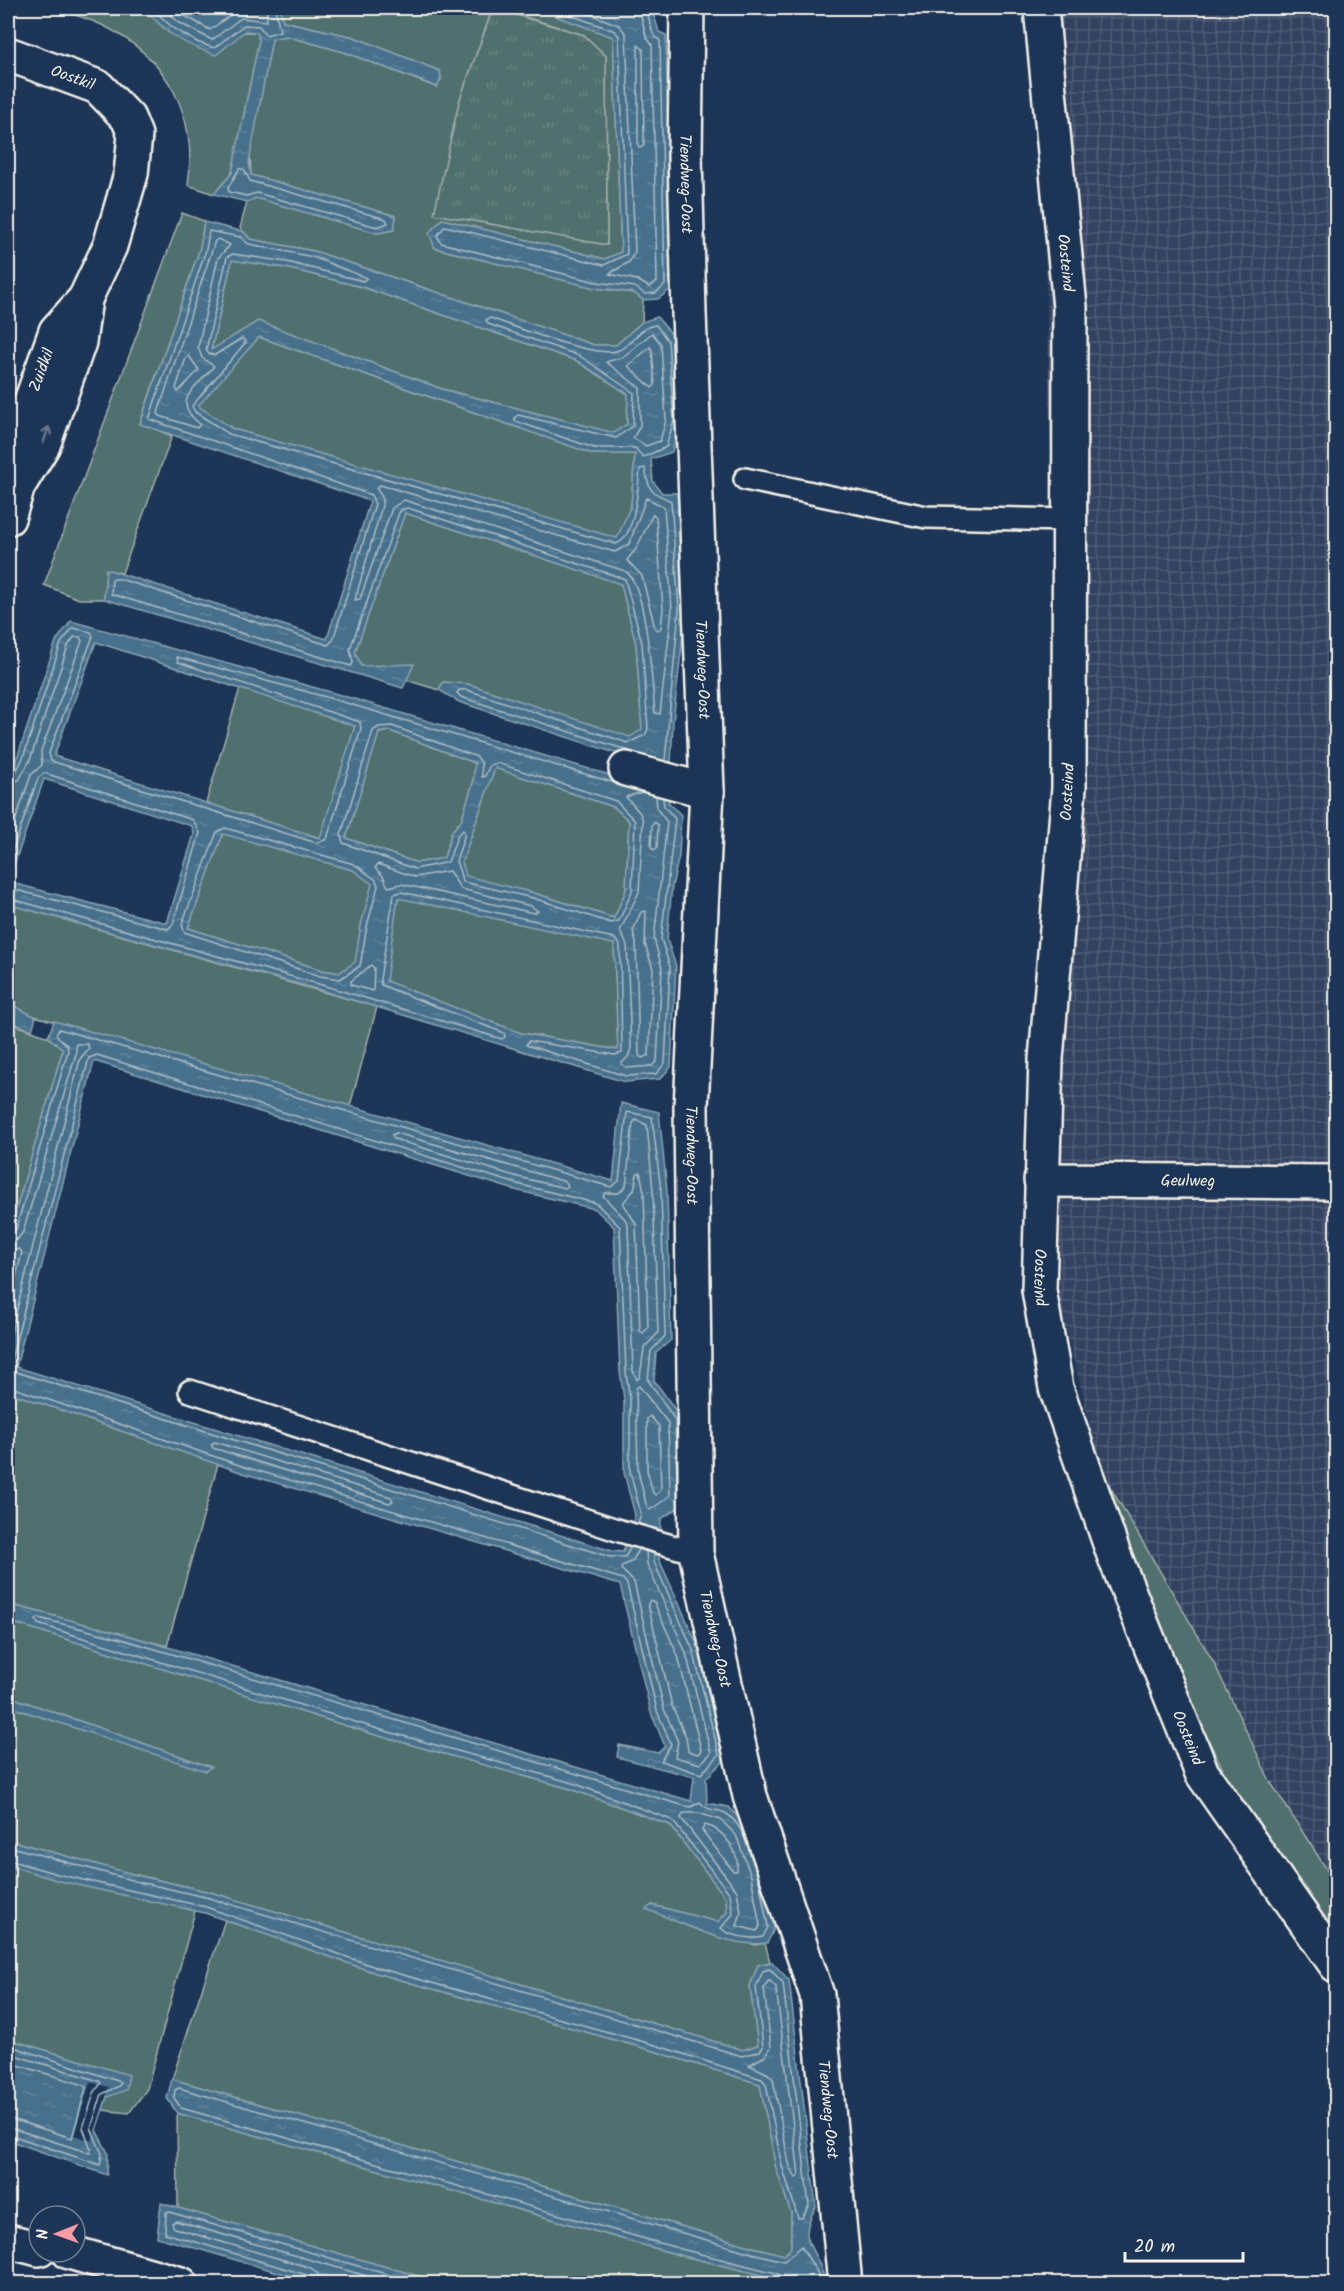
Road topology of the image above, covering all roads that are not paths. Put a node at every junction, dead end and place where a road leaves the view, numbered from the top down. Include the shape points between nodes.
1 (687, 8) edge
2 (1041, 8) edge
3 (8, 54) edge
4 (128, 118) joint
5 (745, 479) dead end
6 (8, 518) edge
7 (1069, 520) junction
8 (626, 769) dead end
9 (692, 788) junction
10 (1041, 1180) junction
11 (1336, 1182) edge
12 (190, 1391) dead end
13 (689, 1552) junction
14 (1336, 1965) edge
15 (87, 2257) edge
16 (180, 2283) edge
17 (845, 2283) edge

1 - 9 street, Tiendweg-Oost
2 - 7 street, Oosteind via 1070,307
3 - 4 street, Oostkil via 98,87
4 - 6 street, Zuidkil via 135,135 131,174 110,246 85,299 79,342 43,445 18,486
5 - 7 lane via 926,517
7 - 10 street, Oosteind via 1070,788 1046,1059
8 - 9 street
9 - 13 street, Tiendweg-Oost
10 - 11 street, Geulweg
10 - 14 street, Oosteind via 1039,1290 1056,1388 1114,1555 1202,1773
12 - 13 lane
13 - 17 street, Tiendweg-Oost via 750,1796 817,1995
15 - 16 street

